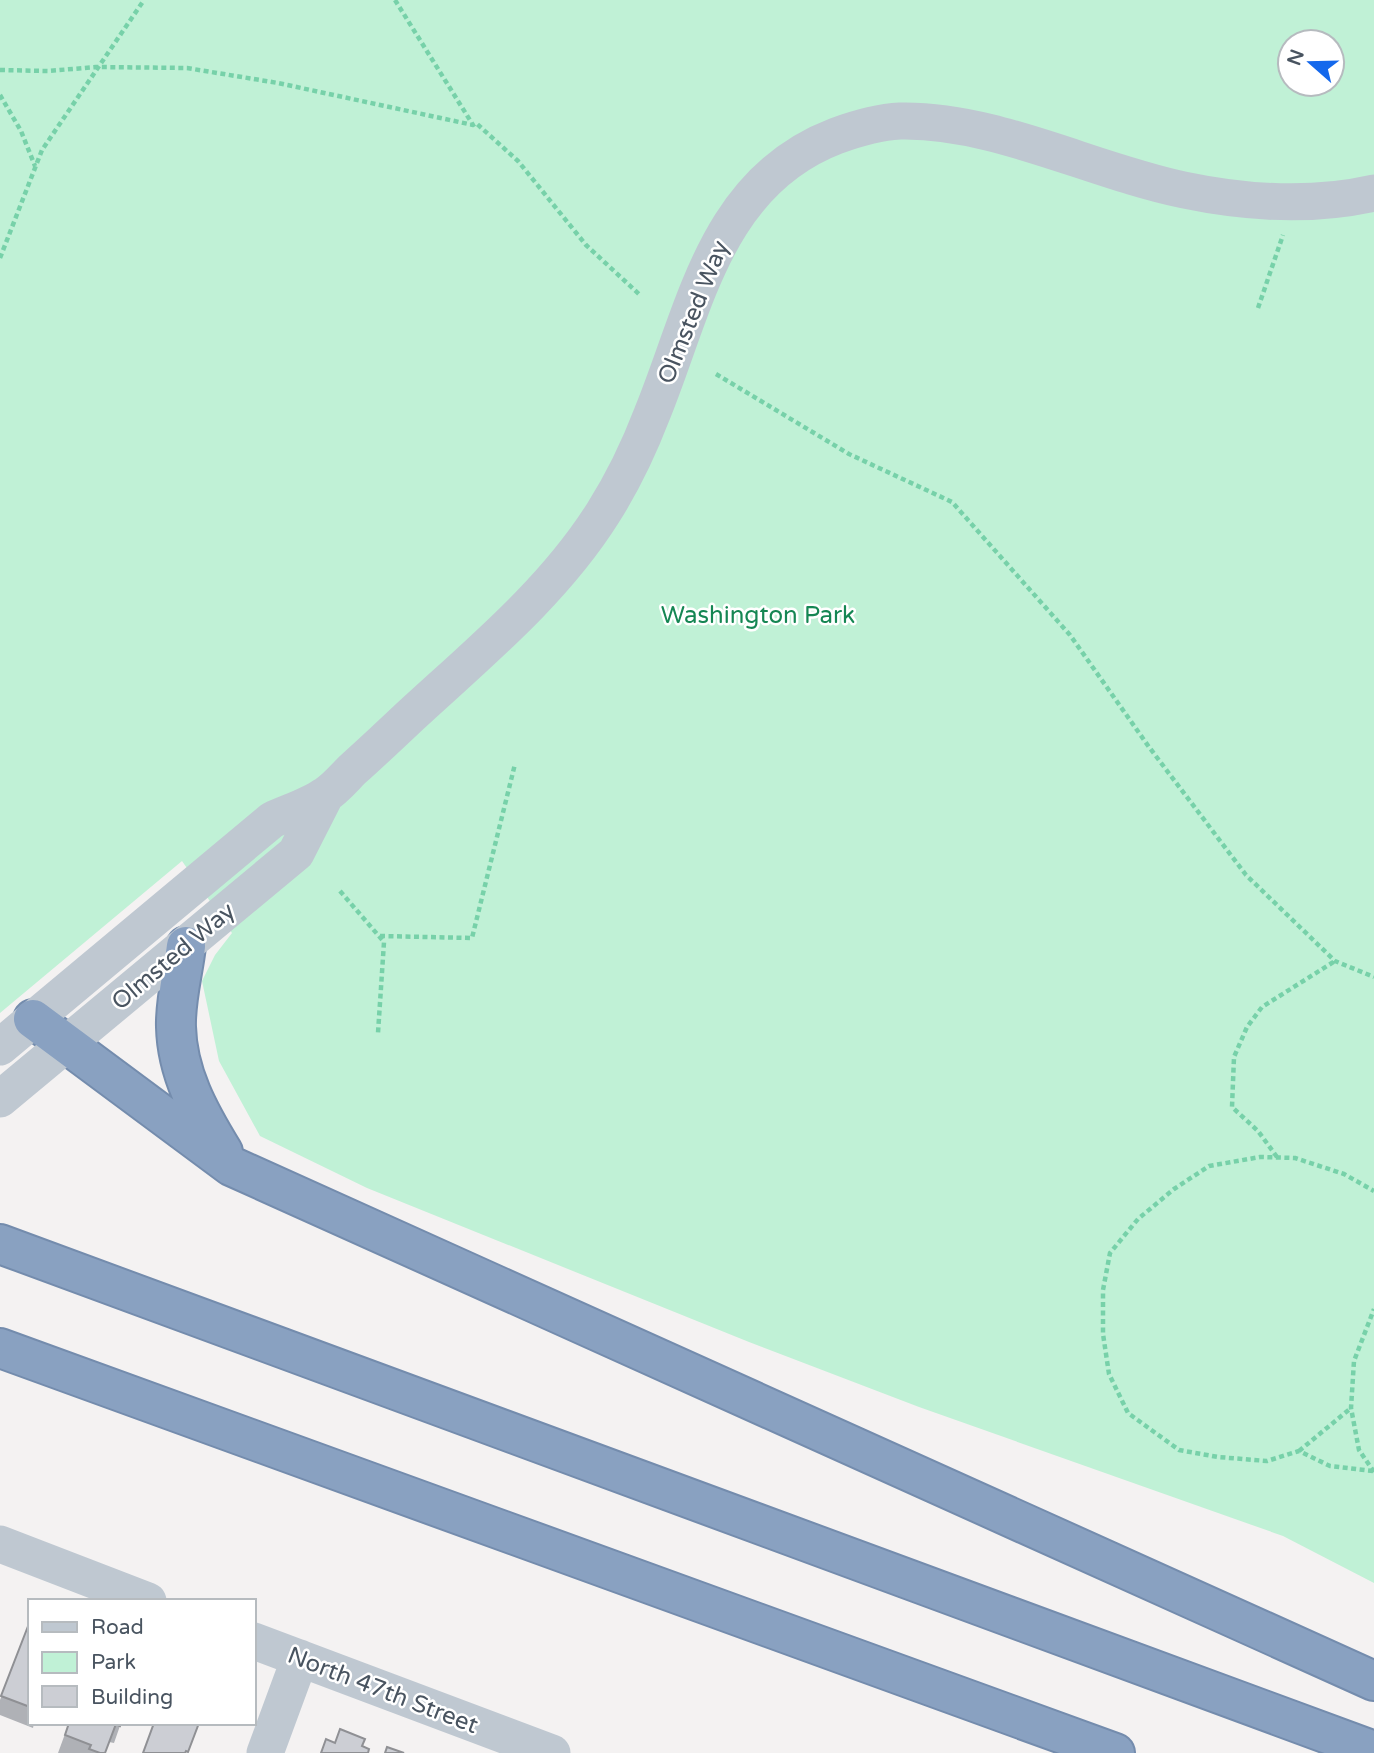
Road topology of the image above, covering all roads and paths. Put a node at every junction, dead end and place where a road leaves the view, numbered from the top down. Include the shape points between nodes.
1 (144, 0) edge
2 (395, 0) edge
3 (96, 67) junction
4 (0, 70) edge
5 (0, 95) edge
6 (473, 125) junction
7 (35, 167) junction
8 (1374, 193) edge
9 (1294, 202) junction
10 (0, 258) edge
11 (640, 295) dead end
12 (1258, 307) dead end
13 (716, 374) dead end
14 (515, 764) dead end
15 (325, 796) junction
16 (340, 891) dead end
17 (380, 936) junction
18 (187, 946) junction
19 (1335, 961) junction
20 (1374, 978) edge
21 (33, 1019) junction
22 (378, 1033) dead end
23 (68, 1043) junction
24 (0, 1047) edge
25 (0, 1099) edge
26 (1277, 1158) junction
27 (231, 1166) junction
28 (1374, 1191) edge
29 (0, 1244) edge
30 (1374, 1309) edge
31 (0, 1348) edge
32 (1351, 1408) junction
33 (1298, 1451) junction
34 (1373, 1472) edge
35 (0, 1544) edge
36 (143, 1599) edge
37 (256, 1642) edge
38 (300, 1658) junction
39 (1374, 1681) edge
40 (1374, 1751) edge
41 (265, 1753) edge
42 (552, 1753) edge
43 (1115, 1753) edge

1 - 3 path
2 - 6 path
3 - 4 path
3 - 6 path via 187,68
3 - 7 path via 41,150
5 - 7 path
6 - 11 path via 518,161 586,245
7 - 10 path
8 - 9 street, Olmsted Way
9 - 12 path
9 - 15 street, Olmsted Way via 1182,190 966,127 926,122 866,127 833,137 794,158 764,183 718,242 646,428 604,512 522,612
13 - 19 path via 849,454 952,502 1070,635 1246,876
14 - 17 path via 472,938
15 - 18 street, Olmsted Way via 296,853
15 - 21 street, Olmsted Way via 272,820
16 - 17 path
17 - 22 path via 384,942
18 - 23 street, Olmsted Way
18 - 27 highway via 176,1026 182,1068 197,1110
19 - 20 path
19 - 26 path via 1262,1007 1234,1057 1232,1107 1258,1131
21 - 23 highway
21 - 24 street, Olmsted Way
23 - 25 street, Olmsted Way
23 - 27 highway
26 - 28 path via 1295,1158 1344,1174
26 - 33 path via 1209,1166 1138,1219 1110,1253 1103,1290 1103,1334 1110,1374 1128,1413 1179,1450 1267,1461
27 - 39 highway
29 - 40 highway
30 - 32 path via 1354,1361
31 - 43 highway
32 - 33 path
32 - 34 path via 1359,1450
33 - 34 path via 1331,1466
35 - 36 street
37 - 38 street, North 47th Street
38 - 41 street
38 - 42 street, North 47th Street

